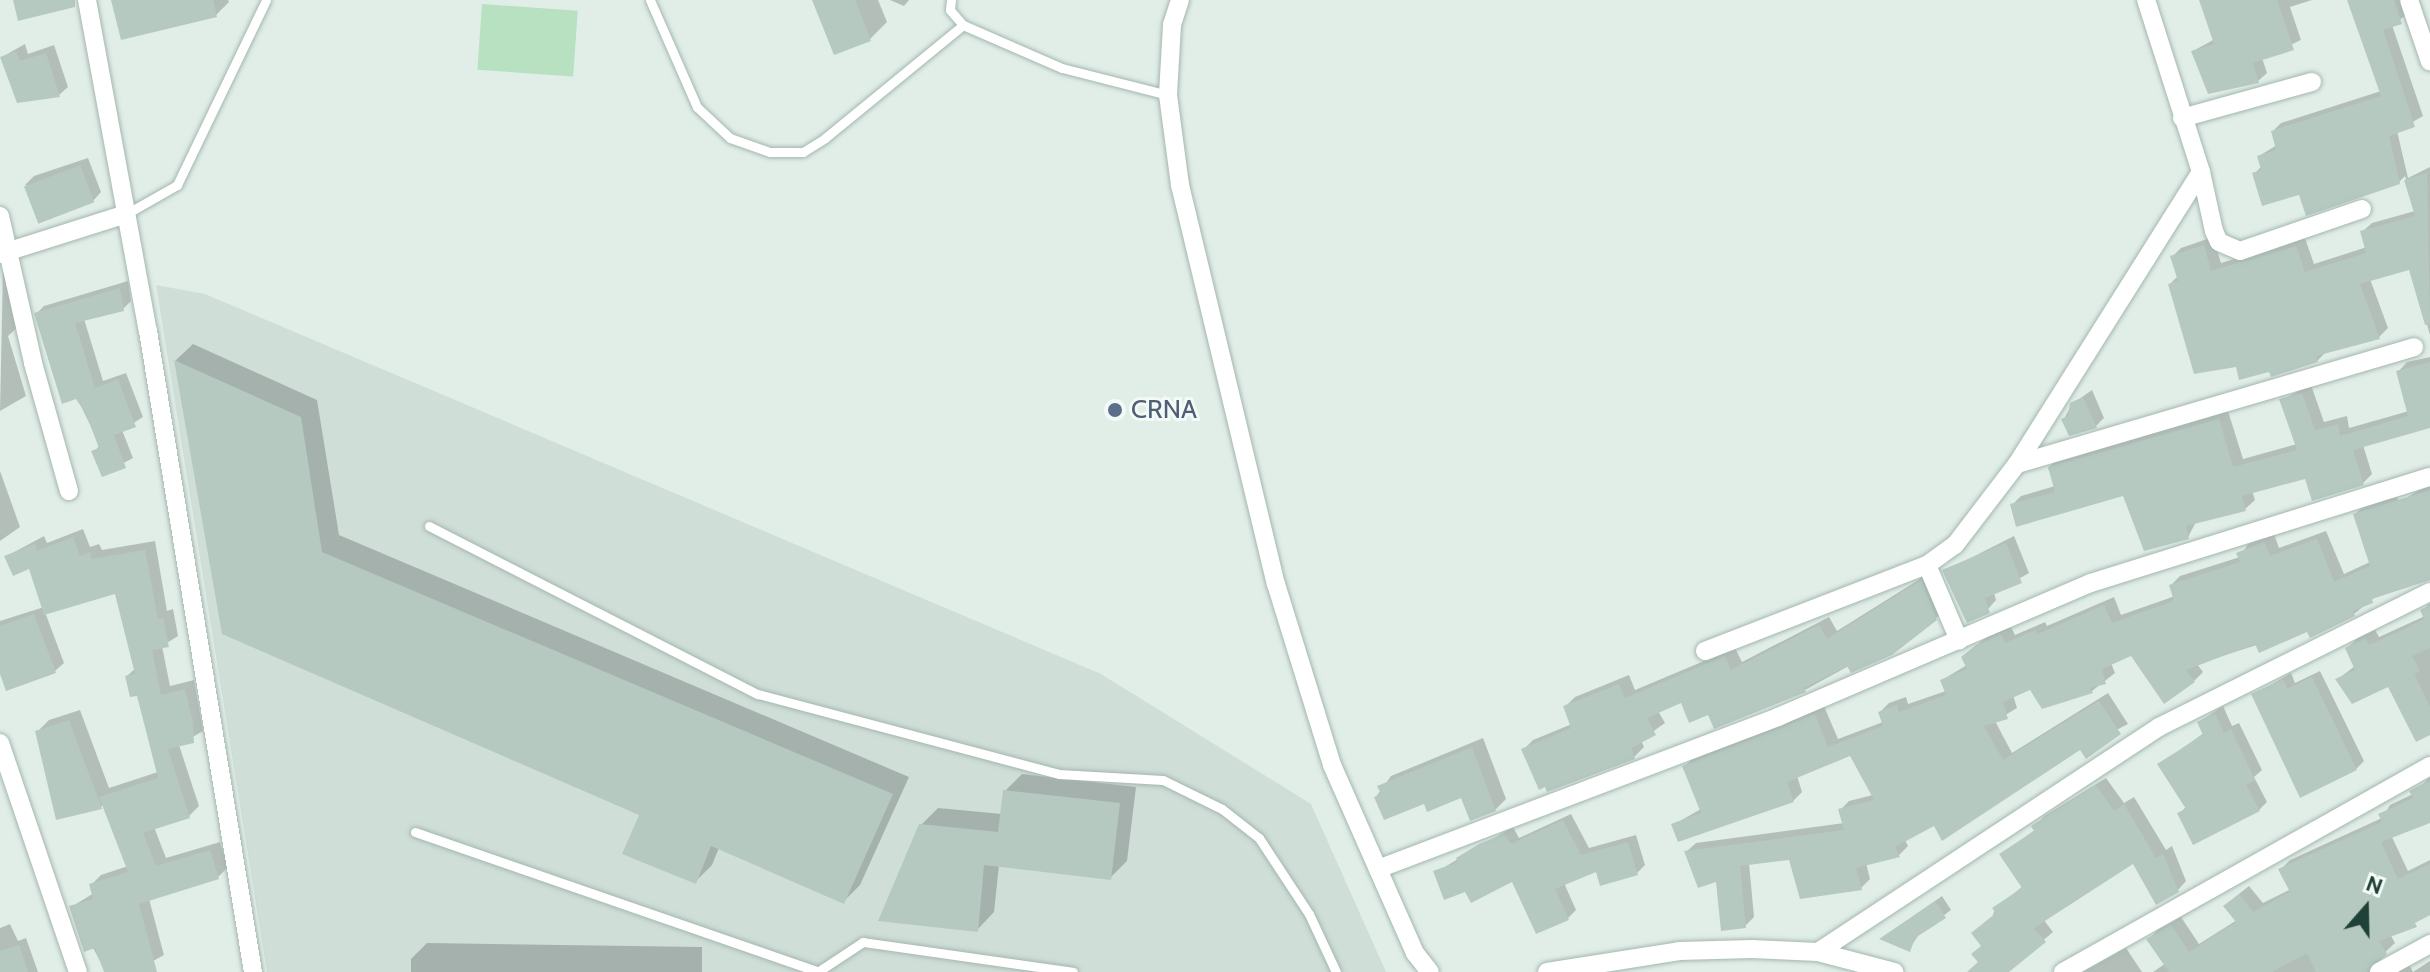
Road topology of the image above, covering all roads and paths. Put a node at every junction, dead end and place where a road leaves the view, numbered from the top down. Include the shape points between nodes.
1 (87, 0) edge
2 (266, 0) edge
3 (650, 0) edge
4 (951, 0) edge
5 (1180, 0) edge
6 (2146, 0) edge
7 (2409, 0) edge
8 (963, 25) junction
9 (2430, 62) edge
10 (2312, 82) dead end
11 (1168, 95) junction
12 (2182, 118) junction
13 (2201, 172) junction
14 (2362, 209) dead end
15 (126, 214) junction
16 (0, 216) edge
17 (5, 252) edge
18 (2414, 347) dead end
19 (2017, 464) junction
20 (2430, 477) edge
21 (69, 491) dead end
22 (429, 526) dead end
23 (1927, 565) junction
24 (2430, 592) edge
25 (1959, 640) junction
26 (1705, 651) dead end
27 (0, 743) edge
28 (3, 766) edge
29 (2430, 766) edge
30 (415, 832) dead end
31 (1378, 869) junction
32 (2430, 944) edge
33 (1818, 952) junction
34 (78, 972) edge
35 (253, 972) edge
36 (819, 972) edge
37 (1073, 972) edge
38 (1336, 972) edge
39 (1430, 972) edge
40 (1547, 972) edge
41 (1894, 972) edge
42 (2063, 972) edge
43 (2379, 972) edge

1 - 15 street
2 - 15 lane via 177,185
3 - 8 lane via 697,107 730,138 770,152 803,152 825,138
4 - 8 lane via 950,10
5 - 11 street via 1172,25
6 - 12 street
7 - 9 street
8 - 11 lane via 1062,68
10 - 12 street
11 - 31 street via 1190,244 1276,584 1332,765
12 - 13 street
13 - 14 street via 2219,242 2240,251
13 - 19 street
15 - 17 street
15 - 35 street
16 - 17 street
17 - 21 street
18 - 19 street
19 - 23 street via 1955,545
20 - 25 street via 2091,583
22 - 38 lane via 758,694 1059,774 1163,780 1222,809 1259,838 1309,914
23 - 25 street
23 - 26 street
24 - 33 street via 2159,727
25 - 31 street via 1778,717
27 - 28 street
28 - 34 street
29 - 42 street
30 - 36 lane
31 - 39 street via 1415,953
32 - 43 street
33 - 40 street via 1679,951
33 - 41 street
36 - 37 lane via 863,942

